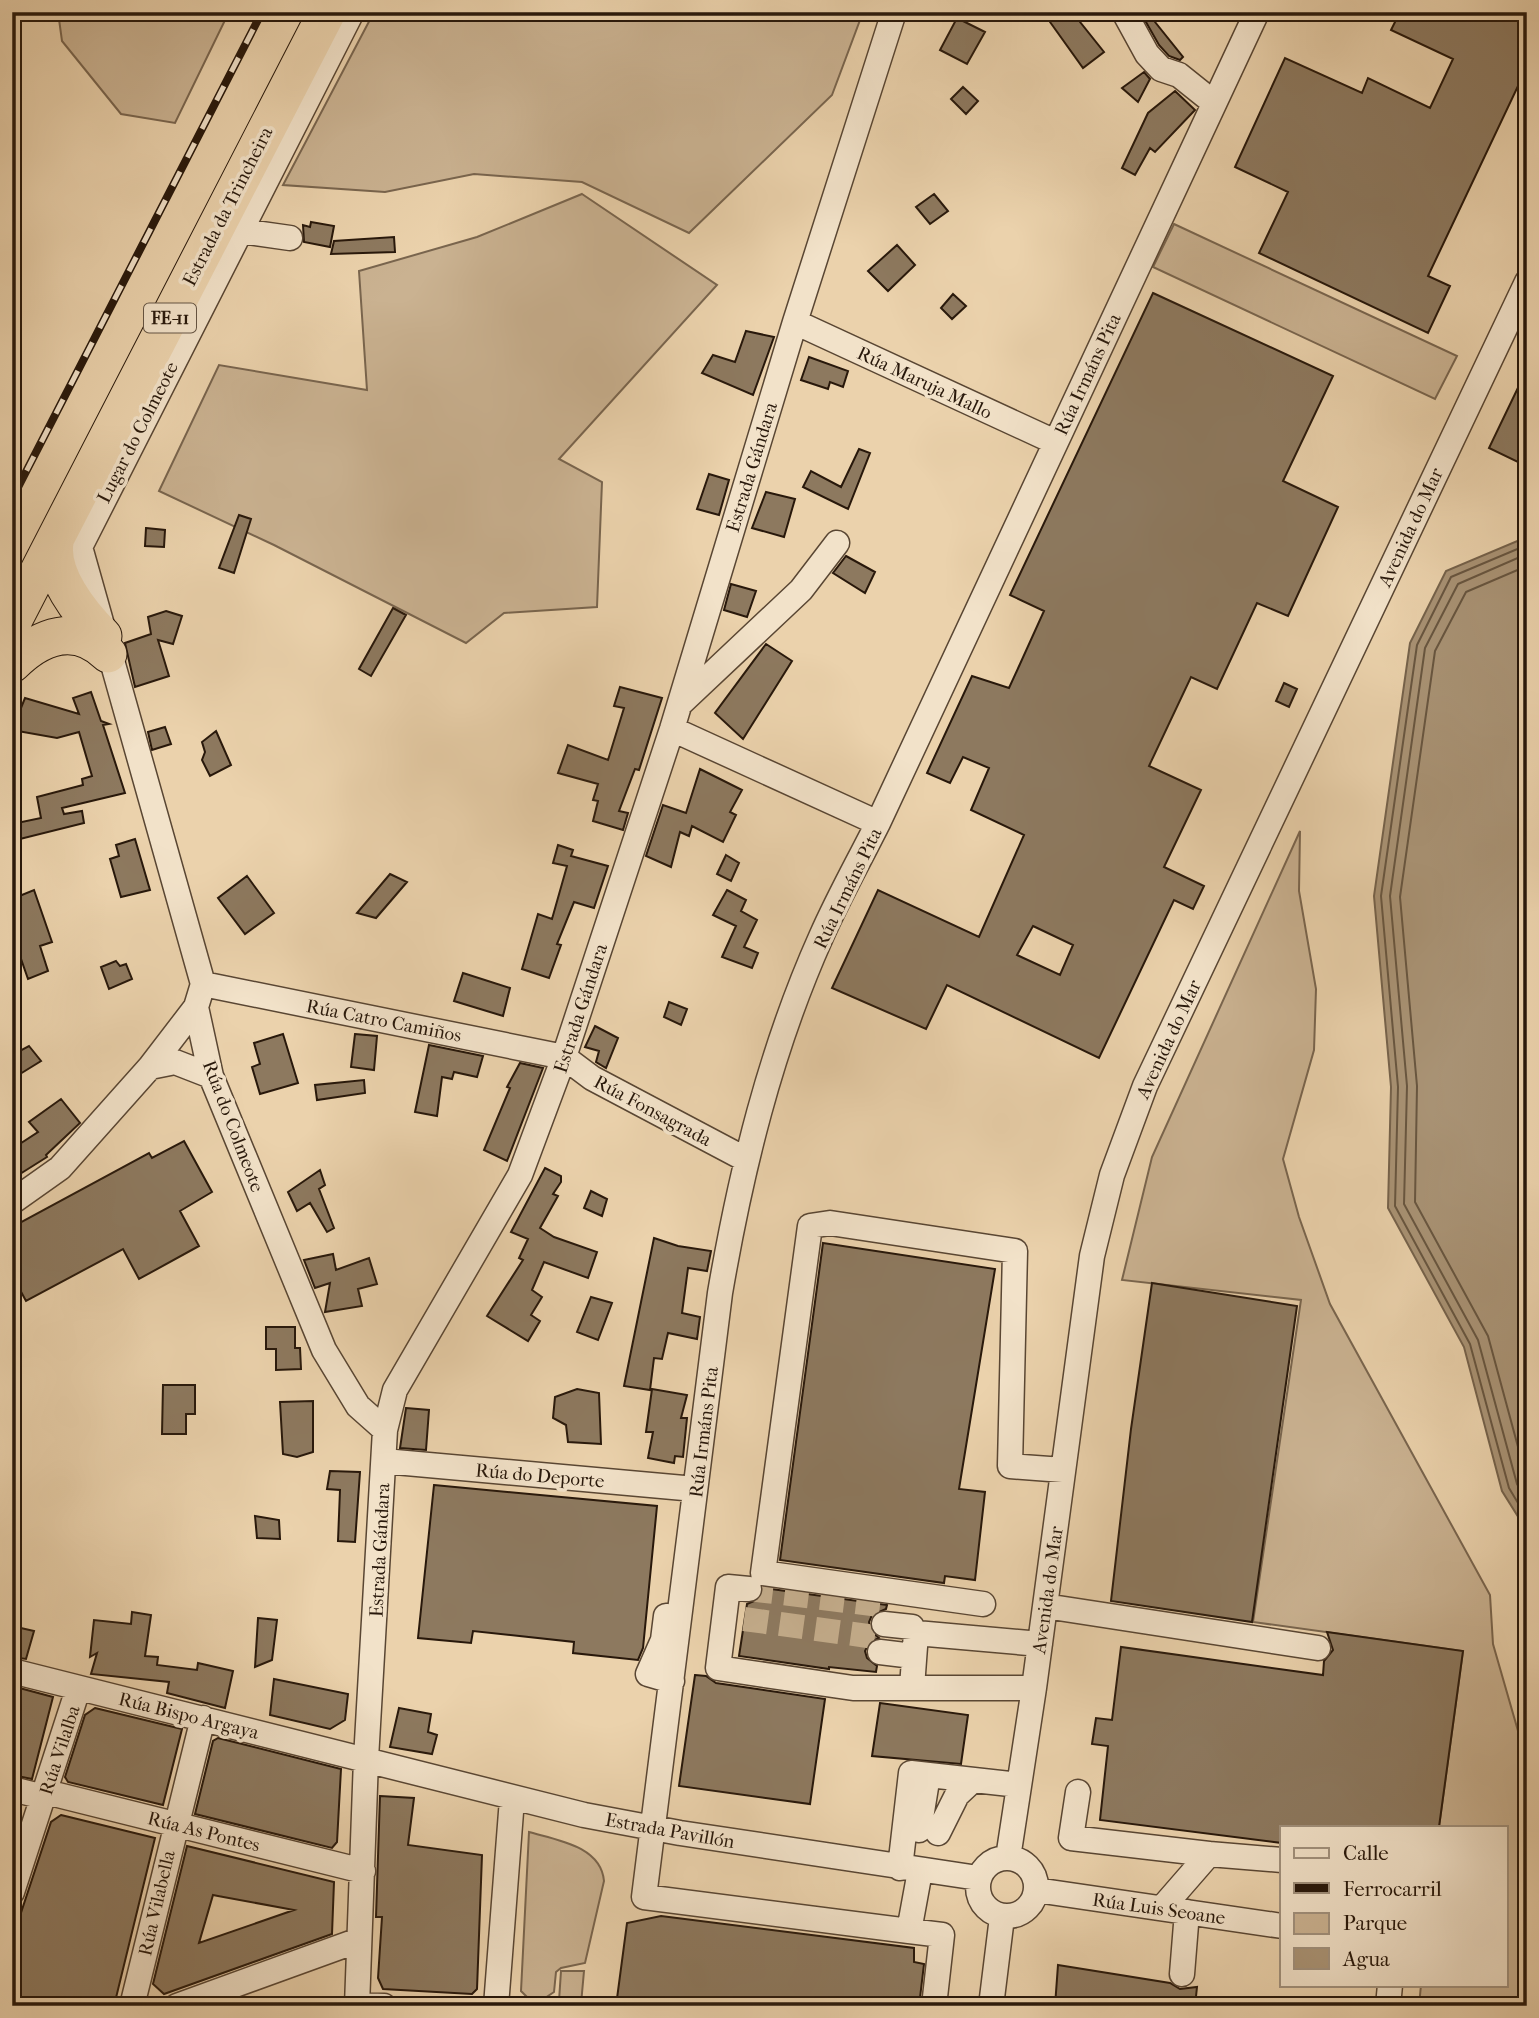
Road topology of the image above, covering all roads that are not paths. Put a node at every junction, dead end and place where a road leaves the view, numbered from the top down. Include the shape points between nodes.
1 (303, 12) edge
2 (327, 12) edge
3 (352, 12) edge
4 (894, 12) edge
5 (1124, 12) edge
6 (1257, 12) edge
7 (1214, 103) junction
8 (240, 231) junction
9 (290, 238) dead end
10 (1527, 282) edge
11 (795, 322) junction
12 (1055, 442) junction
13 (55, 542) junction
14 (837, 543) dead end
15 (12, 581) edge
16 (18, 645) edge
17 (105, 645) junction
18 (12, 687) edge
19 (679, 705) junction
20 (672, 729) junction
21 (878, 823) junction
22 (199, 995) junction
23 (565, 1056) junction
24 (149, 1067) junction
25 (211, 1076) junction
26 (746, 1158) junction
27 (12, 1202) edge
28 (385, 1430) junction
29 (384, 1461) junction
30 (1063, 1470) junction
31 (666, 1486) junction
32 (695, 1489) junction
33 (983, 1604) dead end
34 (1045, 1606) junction
35 (735, 1610) dead end
36 (914, 1634) junction
37 (1040, 1644) junction
38 (1318, 1648) dead end
39 (12, 1671) edge
40 (672, 1681) junction
41 (912, 1687) junction
42 (1034, 1688) junction
43 (78, 1689) junction
44 (203, 1718) junction
45 (366, 1759) junction
46 (928, 1775) junction
47 (974, 1780) junction
48 (1019, 1786) junction
49 (12, 1789) edge
50 (1079, 1792) dead end
51 (45, 1794) junction
52 (512, 1799) junction
53 (175, 1824) junction
54 (655, 1829) junction
55 (920, 1830) junction
56 (1209, 1854) junction
57 (1008, 1858) junction
58 (1280, 1860) edge
59 (910, 1870) junction
60 (363, 1871) junction
61 (978, 1878) junction
62 (1036, 1890) junction
63 (12, 1892) edge
64 (1162, 1908) junction
65 (1187, 1912) junction
66 (1002, 1917) junction
67 (1280, 1926) edge
68 (909, 1931) junction
69 (359, 1940) junction
70 (1182, 1974) dead end
71 (1390, 1986) edge
72 (357, 2005) edge
73 (132, 2006) edge
74 (177, 2006) edge
75 (384, 2006) edge
76 (496, 2006) edge
77 (934, 2006) edge
78 (991, 2006) edge
79 (1388, 2006) edge

1 - 15 highway, Estrada da Trincheira / FE-11
2 - 13 highway, Estrada da Trincheira / FE-11
3 - 8 street, Lugar do Colmeote
4 - 11 street, Estrada Gándara
5 - 7 street via 1147,54 1161,69 1179,75
6 - 7 street, Rúa Irmáns Pita
7 - 12 street, Rúa Irmáns Pita
8 - 9 street
8 - 17 street, Lugar do Colmeote via 82,539 80,556
10 - 30 street, Avenida do Mar via 1145,1086 1112,1175 1092,1256
11 - 12 street, Rúa Maruja Mallo
11 - 19 street, Estrada Gándara
12 - 21 street, Rúa Irmáns Pita
13 - 16 highway, Estrada da Trincheira / FE-11
13 - 17 highway via 54,558 63,580
14 - 19 street via 801,590
16 - 17 highway via 55,635
16 - 18 street
17 - 22 street, Rúa do Colmeote
19 - 20 street, Estrada Gándara
20 - 21 street
20 - 23 street, Estrada Gándara
21 - 26 street, Rúa Irmáns Pita via 821,937 776,1055
22 - 23 street, Rúa Catro Camiños
22 - 24 street
22 - 25 street, Rúa do Colmeote
23 - 26 street, Rúa Fonsagrada via 592,1079
23 - 28 street, Estrada Gándara via 520,1175 395,1390
24 - 25 street via 175,1062
24 - 27 street via 60,1168
25 - 28 street, Rúa do Colmeote via 324,1350 358,1406
26 - 32 street, Rúa Irmáns Pita via 720,1293
28 - 29 street, Estrada Gándara
29 - 31 street, Rúa do Deporte
29 - 45 street, Estrada Gándara
30 - 33 street via 1010,1466 1014,1251 830,1223 810,1226 763,1573
30 - 34 street, Avenida do Mar
31 - 32 street, Rúa do Deporte
31 - 40 street via 680,1510 663,1640 648,1674
32 - 40 street, Rúa Irmáns Pita
34 - 37 street, Avenida do Mar
34 - 38 street
35 - 41 street via 718,1668 853,1688
36 - 36 street via 883,1630
36 - 37 street
36 - 41 street
37 - 42 street, Avenida do Mar
39 - 43 street, Rúa Bispo Argaya
40 - 54 street, Rúa Irmáns Pita
41 - 42 street
42 - 48 street, Avenida do Mar
43 - 44 street, Rúa Bispo Argaya
43 - 51 street, Rúa Vilalba
44 - 45 street, Rúa Bispo Argaya
44 - 53 street, Rúa Vilabella
45 - 52 street, Estrada Pavillón
45 - 60 street, Estrada Gándara
46 - 47 street
46 - 55 street
46 - 55 street
47 - 48 street
47 - 55 street
48 - 57 street, Avenida do Mar
49 - 51 street, Rúa As Pontes
50 - 56 street via 1071,1838
51 - 53 street, Rúa As Pontes
51 - 63 street, Rúa Vilalba
52 - 54 street, Estrada Pavillón
52 - 76 street
53 - 60 street, Rúa As Pontes
53 - 73 street, Rúa Vilabella
54 - 59 street, Estrada Pavillón
54 - 68 street, Rúa Irmáns Pita via 644,1897
55 - 59 street
56 - 58 street
56 - 64 street
57 - 61 street via 988,1864
57 - 62 street via 1030,1869
59 - 61 street, Estrada Pavillón
59 - 68 street
60 - 69 street, Estrada Gándara
61 - 66 street via 980,1899
62 - 64 street, Rúa Luis Seoane
62 - 66 street via 1023,1912
64 - 65 street, Rúa Luis Seoane
65 - 67 street, Rúa Luis Seoane
65 - 70 street
66 - 78 street
68 - 77 street via 942,1935
69 - 72 street, Estrada Gándara
69 - 74 street
71 - 79 street
72 - 75 street

